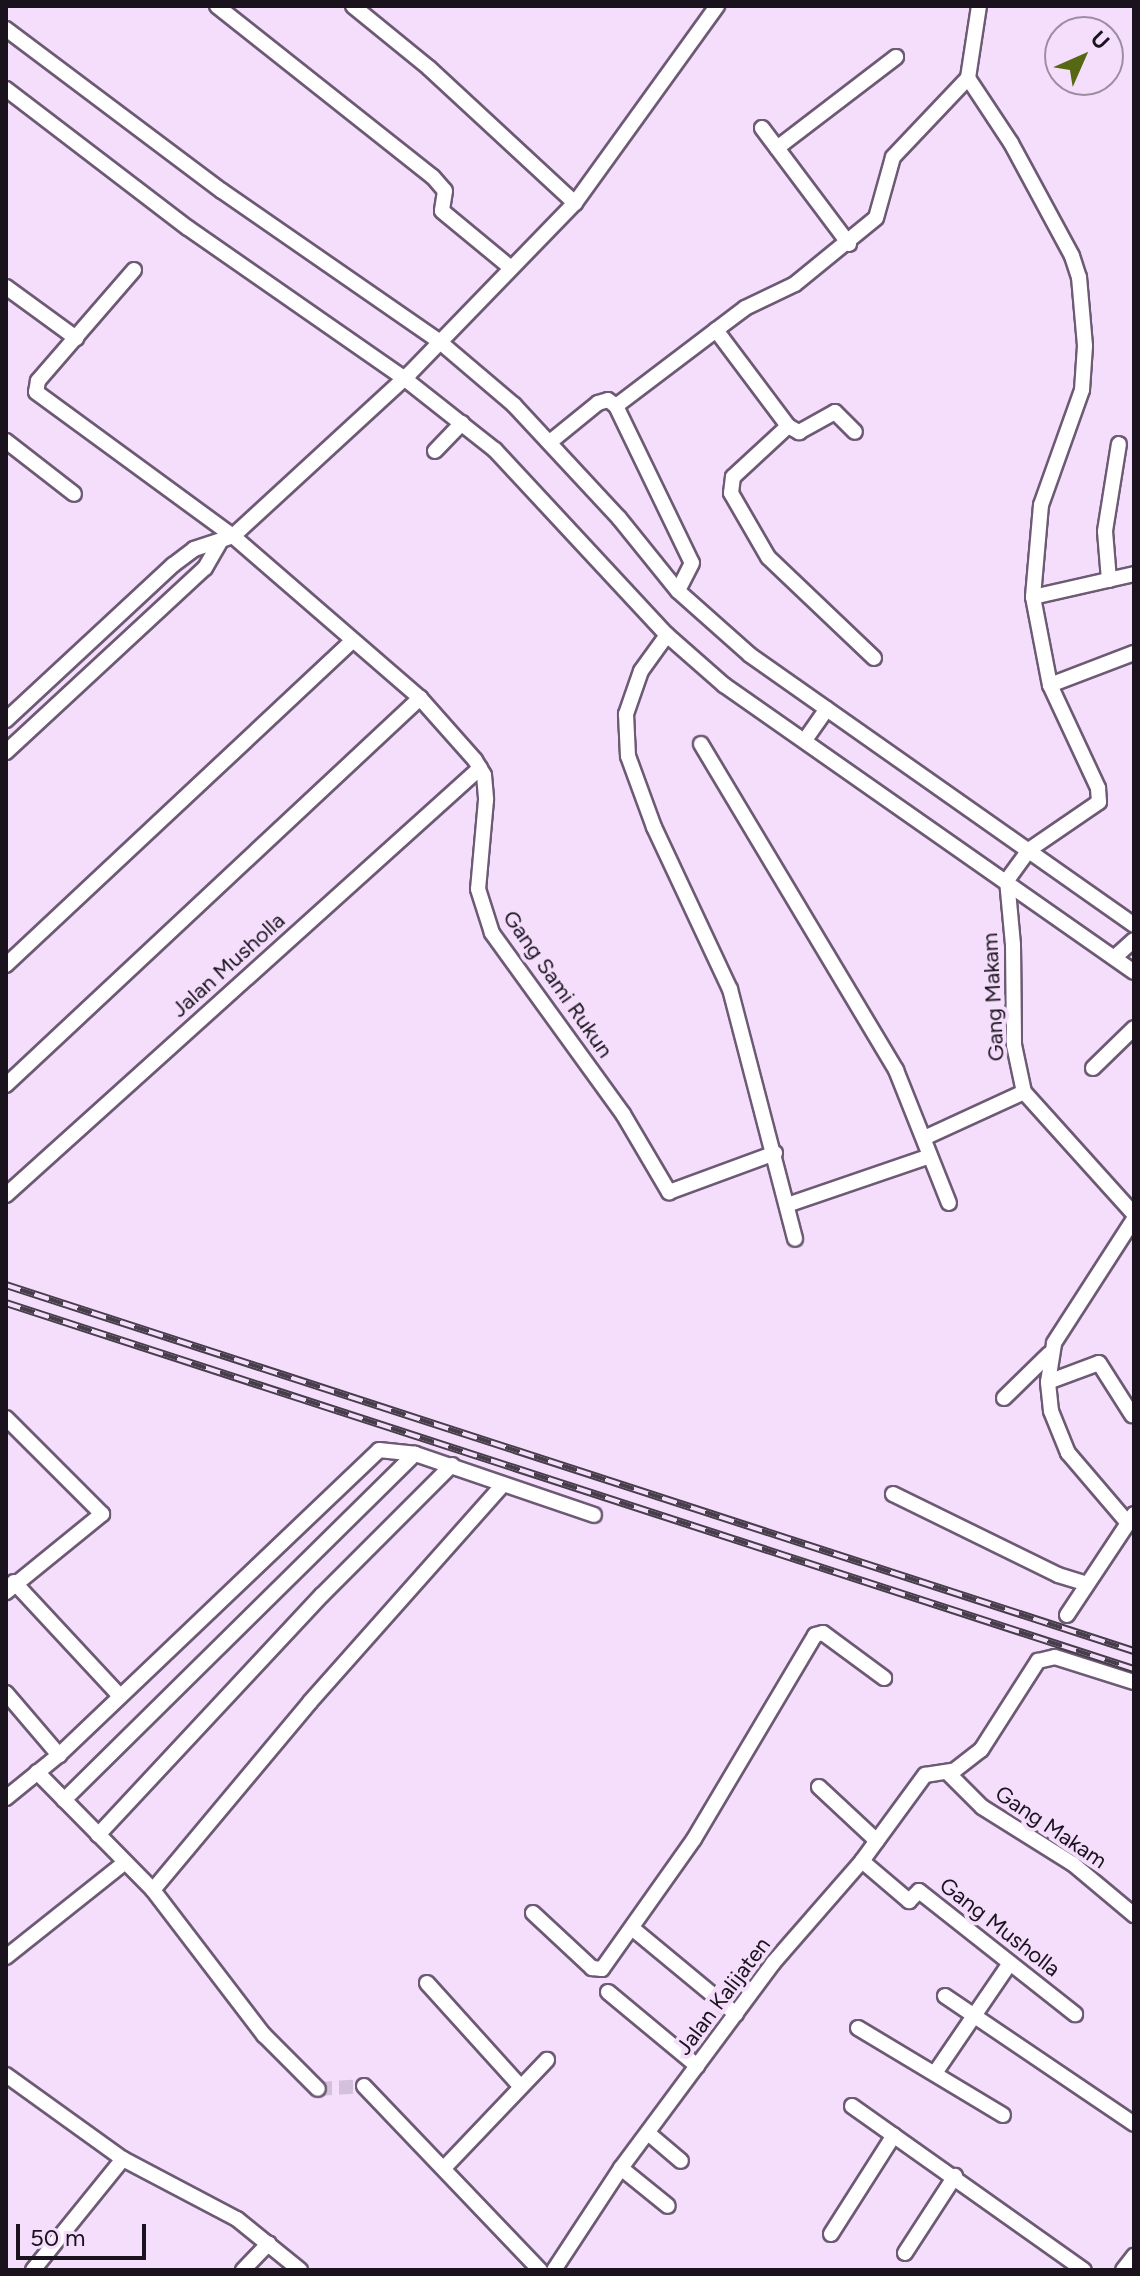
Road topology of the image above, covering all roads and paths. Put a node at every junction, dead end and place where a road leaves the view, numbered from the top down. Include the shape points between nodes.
1 (217, 6) edge
2 (353, 6) edge
3 (717, 6) edge
4 (979, 6) edge
5 (6, 29) edge
6 (896, 57) dead end
7 (968, 78) junction
8 (6, 89) edge
9 (762, 128) dead end
10 (777, 148) junction
11 (575, 203) junction
12 (849, 244) junction
13 (511, 268) junction
14 (134, 270) dead end
15 (6, 287) edge
16 (716, 330) junction
17 (76, 338) junction
18 (436, 346) junction
19 (407, 377) junction
20 (616, 406) junction
21 (462, 423) junction
22 (788, 426) junction
23 (855, 432) dead end
24 (6, 441) edge
25 (550, 442) junction
26 (1119, 444) dead end
27 (435, 451) dead end
28 (74, 494) dead end
29 (233, 536) junction
30 (219, 544) junction
31 (1134, 574) edge
32 (1109, 580) junction
33 (678, 591) junction
34 (1033, 597) junction
35 (667, 635) junction
36 (353, 640) junction
37 (1134, 653) edge
38 (73, 657) junction
39 (874, 658) dead end
40 (92, 674) junction
41 (1050, 685) junction
42 (420, 698) junction
43 (6, 720) edge
44 (816, 724) junction
45 (701, 744) dead end
46 (6, 752) edge
47 (480, 768) junction
48 (1026, 853) junction
49 (1010, 875) junction
50 (1134, 925) edge
51 (1134, 940) edge
52 (1118, 954) junction
53 (6, 965) edge
54 (1134, 972) edge
55 (1134, 1028) edge
56 (1093, 1068) dead end
57 (6, 1085) edge
58 (1024, 1092) junction
59 (924, 1138) junction
60 (775, 1153) junction
61 (930, 1156) junction
62 (6, 1195) edge
63 (949, 1203) dead end
64 (787, 1205) junction
65 (1134, 1216) edge
66 (795, 1239) dead end
67 (1049, 1354) junction
68 (1056, 1380) junction
69 (1004, 1398) dead end
70 (1132, 1415) dead end
71 (6, 1418) edge
72 (415, 1454) junction
73 (452, 1465) junction
74 (503, 1485) junction
75 (893, 1494) dead end
76 (594, 1515) dead end
77 (1129, 1517) edge
78 (1071, 1579) junction
79 (10, 1587) edge
80 (1067, 1615) dead end
81 (884, 1678) dead end
82 (1134, 1682) edge
83 (6, 1693) edge
84 (120, 1696) junction
85 (59, 1755) junction
86 (37, 1772) junction
87 (947, 1772) junction
88 (819, 1787) dead end
89 (6, 1798) edge
90 (64, 1800) junction
91 (98, 1835) junction
92 (877, 1841) junction
93 (862, 1861) junction
94 (123, 1864) junction
95 (153, 1890) junction
96 (533, 1913) dead end
97 (1134, 1915) edge
98 (632, 1928) junction
99 (6, 1957) edge
100 (1010, 1963) junction
101 (427, 1983) dead end
102 (608, 1992) dead end
103 (945, 1996) dead end
104 (736, 2014) junction
105 (1075, 2014) dead end
106 (974, 2016) junction
107 (858, 2028) dead end
108 (547, 2060) dead end
109 (697, 2066) junction
110 (935, 2073) junction
111 (6, 2075) edge
112 (364, 2086) dead end
113 (520, 2086) junction
114 (318, 2089) dead end
115 (852, 2106) dead end
116 (1003, 2115) dead end
117 (1134, 2124) edge
118 (648, 2133) junction
119 (894, 2135) junction
120 (123, 2159) junction
121 (681, 2161) dead end
122 (445, 2167) junction
123 (621, 2168) junction
124 (955, 2176) junction
125 (668, 2206) dead end
126 (831, 2234) dead end
127 (269, 2243) junction
128 (905, 2253) dead end
129 (1134, 2256) edge
130 (33, 2270) edge
131 (243, 2270) edge
132 (300, 2270) edge
133 (540, 2270) edge
134 (554, 2270) edge
135 (1084, 2270) edge
136 (1123, 2270) edge

1 - 13 street via 433,177 445,191 442,211
2 - 11 street via 429,68
3 - 11 street
4 - 7 street
5 - 18 street
6 - 10 street
7 - 12 street via 893,157 879,213
7 - 34 street via 1011,143 1079,277 1084,384 1041,505
8 - 19 street via 188,228
9 - 10 street
10 - 12 street
11 - 13 street
12 - 16 street via 795,284 745,308
13 - 18 street
14 - 17 street
15 - 17 street
16 - 20 street
16 - 22 street
17 - 29 street via 38,381 36,392
18 - 19 street
18 - 25 street
19 - 21 street
19 - 29 street
20 - 25 street via 608,400 598,403
20 - 33 street via 692,563
21 - 27 street
21 - 35 street via 573,528
22 - 23 street via 799,432 835,412
22 - 39 street via 733,477 731,493 768,557
24 - 28 street
25 - 33 street
26 - 32 street via 1105,531
29 - 30 street
29 - 36 street
30 - 38 street via 187,554
30 - 40 street via 205,568
31 - 32 street
32 - 34 street
33 - 44 street
34 - 41 street
35 - 44 street via 724,685
35 - 60 street via 641,671 626,714 628,756 654,827 730,989
36 - 42 street
36 - 53 street
37 - 41 street
38 - 40 street
38 - 43 street
40 - 46 street
41 - 48 street via 1098,788 1099,802
42 - 47 street
42 - 57 street
44 - 48 street
44 - 49 street
45 - 59 street via 896,1070
47 - 60 street, Gang Sami Rukun via 486,800 478,889 492,933 623,1114 669,1192
47 - 62 street, Jalan Musholla
48 - 49 street
48 - 50 street
49 - 52 street
49 - 58 street, Gang Makam via 1014,1045
51 - 52 street
52 - 54 street
55 - 56 street
58 - 59 street
58 - 65 street
59 - 61 street
60 - 64 street
61 - 63 street
61 - 64 street
64 - 66 street
65 - 67 street
67 - 68 street
67 - 69 street
68 - 70 street via 1099,1363
68 - 77 street via 1057,1431 1109,1504
71 - 79 street via 102,1514
72 - 73 street
72 - 84 street via 379,1450
72 - 90 street
73 - 74 street
73 - 91 street via 322,1595
74 - 76 street
74 - 95 street via 310,1702
75 - 78 street
77 - 78 street
78 - 80 street
79 - 84 street
81 - 98 street via 823,1633 815,1635 694,1839
82 - 87 street, Jalan Kalijaten via 1055,1657 1038,1661 981,1750
83 - 85 street
84 - 85 street
85 - 86 street
86 - 89 street
86 - 90 street
87 - 92 street, Jalan Kalijaten via 925,1775
87 - 97 street, Gang Makam via 982,1807 1073,1864
88 - 92 street
90 - 91 street
91 - 94 street
92 - 93 street, Jalan Kalijaten
93 - 100 street, Gang Musholla via 909,1901 919,1891
93 - 104 street, Jalan Kalijaten
94 - 95 street
94 - 99 street
95 - 114 street via 264,2035
96 - 98 street via 596,1970
98 - 104 street
100 - 105 street, Gang Musholla
100 - 106 street
101 - 113 street
102 - 109 street
103 - 106 street
104 - 109 street, Jalan Kalijaten
106 - 110 street
106 - 117 street
107 - 110 street
108 - 113 street
109 - 118 street, Jalan Kalijaten
110 - 116 street
111 - 120 street
112 - 122 street
113 - 122 street
115 - 119 street
118 - 121 street
118 - 123 street, Jalan Kalijaten
119 - 124 street
119 - 126 street
120 - 127 street via 237,2219
120 - 130 street
122 - 133 street
123 - 125 street
123 - 134 street, Jalan Kalijaten
124 - 128 street
124 - 135 street
127 - 131 street
127 - 132 street
129 - 136 street

